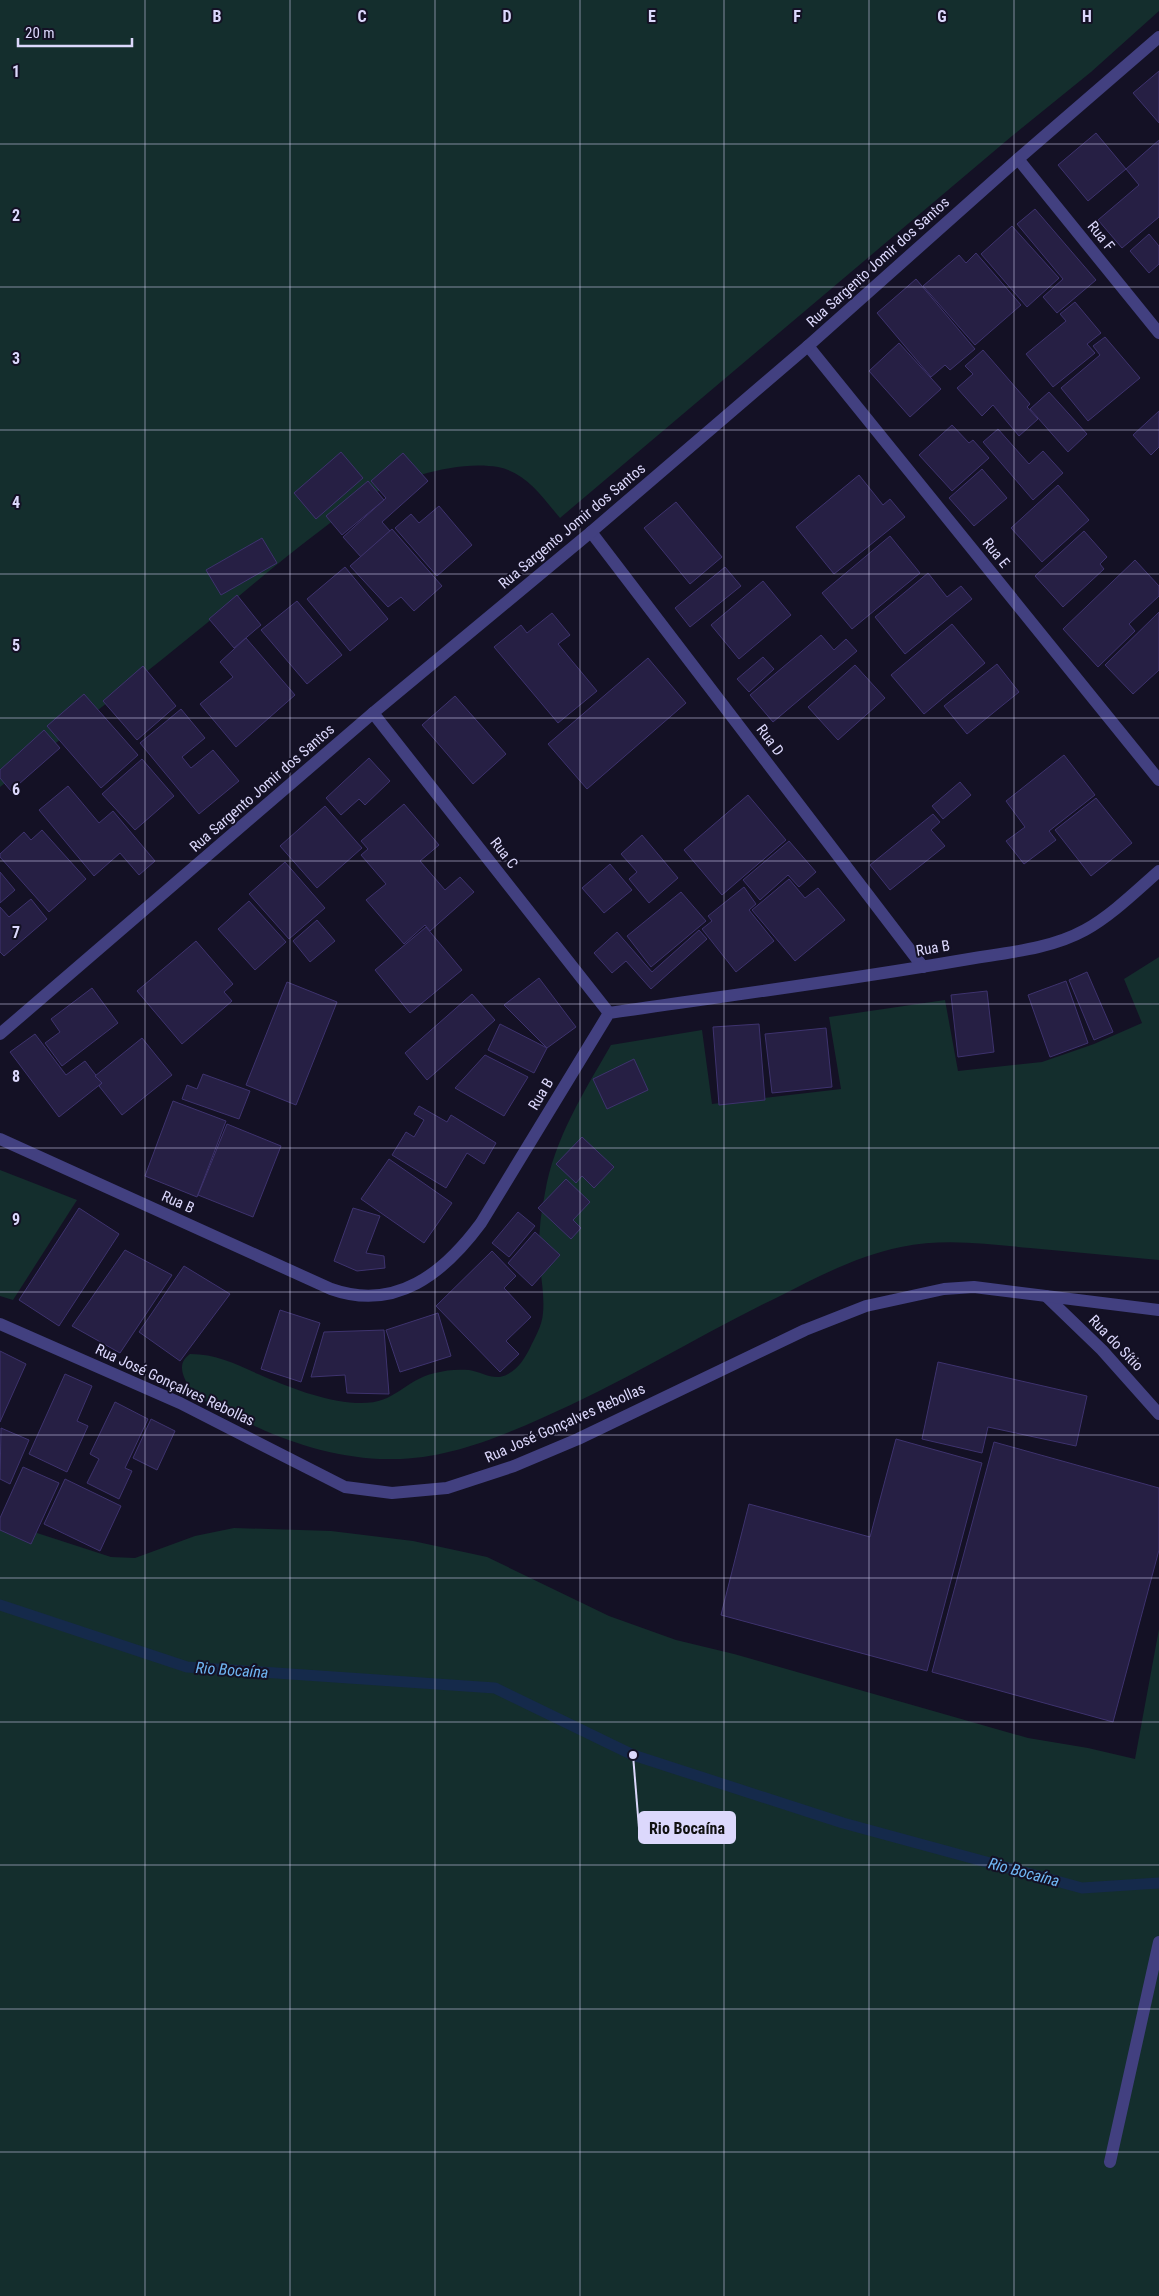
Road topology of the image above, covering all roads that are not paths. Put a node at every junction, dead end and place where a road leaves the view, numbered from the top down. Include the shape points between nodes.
1 (1159, 37) edge
2 (1018, 159) junction
3 (1159, 333) edge
4 (808, 346) junction
5 (591, 532) junction
6 (373, 713) junction
7 (1159, 780) edge
8 (1159, 871) edge
9 (923, 967) junction
10 (609, 1013) junction
11 (0, 1034) edge
12 (0, 1139) edge
13 (1046, 1296) junction
14 (1159, 1310) edge
15 (0, 1324) edge
16 (1159, 1414) edge
17 (1159, 1942) edge
18 (1110, 2162) dead end

1 - 2 street, Rua Sargento Jomir dos Santos
2 - 3 street, Rua F
2 - 4 street, Rua Sargento Jomir dos Santos
4 - 5 street, Rua Sargento Jomir dos Santos
4 - 7 street, Rua E
5 - 6 street, Rua Sargento Jomir dos Santos
5 - 9 street, Rua D
6 - 10 street, Rua C
6 - 11 street, Rua Sargento Jomir dos Santos
8 - 9 street, Rua B via 1113,911 1085,930 1064,939
9 - 10 street, Rua B
10 - 12 street, Rua B via 465,1244 435,1273 419,1283 383,1295 348,1295 331,1289
13 - 14 street, Rua José Gonçalves Rebollas
13 - 15 street, Rua José Gonçalves Rebollas via 974,1287 866,1306 805,1330 514,1466 448,1488 392,1493 345,1487 180,1403
13 - 16 street, Rua do Sítio via 1102,1350
17 - 18 street

